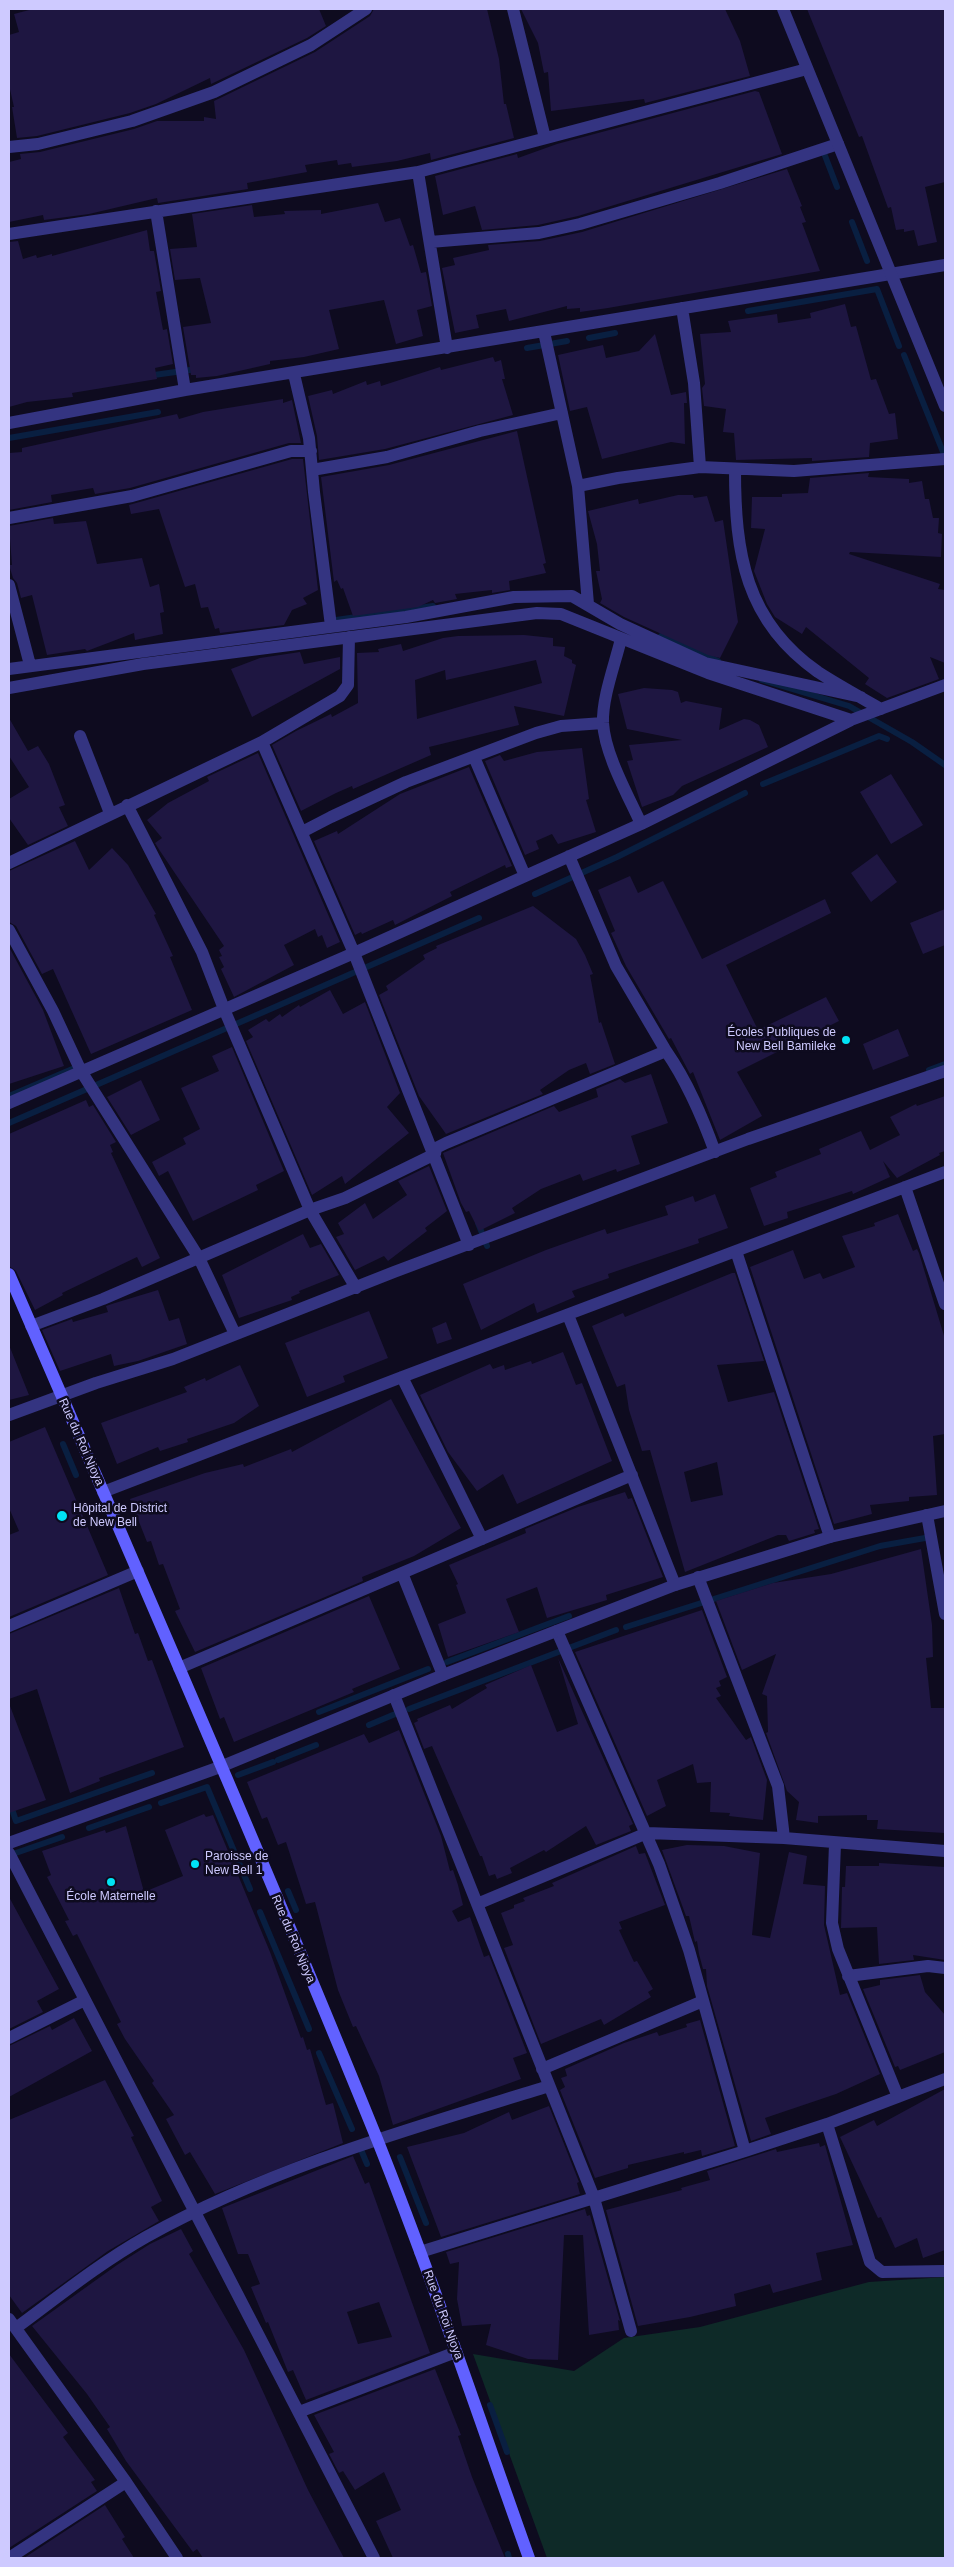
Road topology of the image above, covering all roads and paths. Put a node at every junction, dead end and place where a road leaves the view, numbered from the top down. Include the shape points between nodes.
1 (366, 9) edge
2 (513, 9) edge
3 (783, 9) edge
4 (349, 13) edge
5 (807, 69) junction
6 (544, 138) junction
7 (838, 144) junction
8 (9, 147) edge
9 (418, 172) junction
10 (156, 212) junction
11 (9, 234) edge
12 (430, 242) junction
13 (945, 265) edge
14 (891, 273) junction
15 (682, 308) junction
16 (544, 332) junction
17 (447, 348) junction
18 (294, 374) junction
19 (185, 390) junction
20 (945, 406) edge
21 (562, 413) junction
22 (9, 423) edge
23 (311, 451) junction
24 (945, 459) edge
25 (700, 467) junction
26 (312, 470) junction
27 (735, 470) junction
28 (578, 486) junction
29 (9, 518) edge
30 (9, 585) edge
31 (588, 604) junction
32 (331, 626) junction
33 (349, 637) junction
34 (620, 639) junction
35 (30, 665) junction
36 (9, 669) edge
37 (945, 685) edge
38 (9, 688) edge
39 (861, 697) junction
40 (881, 709) junction
41 (851, 720) junction
42 (603, 723) junction
43 (80, 736) dead end
44 (262, 742) junction
45 (474, 757) junction
46 (127, 805) junction
47 (110, 813) junction
48 (641, 824) junction
49 (302, 832) junction
50 (569, 856) junction
51 (9, 863) edge
52 (525, 876) junction
53 (9, 930) edge
54 (354, 953) junction
55 (224, 1009) junction
56 (666, 1051) junction
57 (81, 1071) junction
58 (945, 1071) edge
59 (9, 1103) edge
60 (715, 1152) junction
61 (435, 1154) junction
62 (945, 1172) edge
63 (905, 1187) junction
64 (310, 1210) junction
65 (469, 1245) junction
66 (736, 1251) junction
67 (198, 1258) junction
68 (9, 1274) edge
69 (356, 1288) junction
70 (945, 1304) edge
71 (568, 1315) junction
72 (31, 1326) junction
73 (235, 1334) junction
74 (402, 1377) junction
75 (62, 1397) junction
76 (9, 1415) edge
77 (632, 1475) junction
78 (103, 1492) junction
79 (945, 1512) edge
80 (927, 1515) junction
81 (830, 1537) junction
82 (482, 1539) junction
83 (138, 1571) junction
84 (402, 1573) junction
85 (698, 1578) junction
86 (675, 1585) junction
87 (945, 1614) edge
88 (9, 1626) edge
89 (557, 1631) junction
90 (179, 1668) junction
91 (443, 1675) junction
92 (394, 1695) junction
93 (220, 1767) junction
94 (647, 1833) junction
95 (784, 1838) junction
96 (9, 1843) edge
97 (835, 1844) junction
98 (945, 1851) edge
99 (9, 1853) edge
100 (477, 1904) junction
101 (945, 1968) edge
102 (848, 1976) junction
103 (85, 2000) junction
104 (703, 2001) junction
105 (9, 2038) edge
106 (542, 2069) junction
107 (945, 2079) edge
108 (549, 2086) junction
109 (898, 2097) junction
110 (827, 2124) junction
111 (377, 2140) junction
112 (745, 2151) junction
113 (594, 2198) junction
114 (195, 2212) junction
115 (420, 2252) junction
116 (945, 2271) edge
117 (12, 2323) edge
118 (631, 2331) dead end
119 (456, 2352) junction
120 (299, 2412) junction
121 (126, 2482) junction
122 (9, 2558) edge
123 (177, 2558) edge
124 (374, 2558) edge
125 (529, 2558) edge

1 - 4 street
2 - 6 street
3 - 5 street
4 - 8 street via 311,45 266,69 168,110 38,144
5 - 6 street
5 - 7 street
6 - 9 street
7 - 12 street via 580,224 539,233
7 - 14 street
9 - 10 street
9 - 12 street
10 - 11 street
10 - 19 street
12 - 17 street
13 - 14 street
14 - 15 street
14 - 20 street
15 - 16 street
15 - 25 street via 694,383
16 - 17 street
16 - 21 street
17 - 18 street
18 - 19 street
18 - 23 street
19 - 22 street
21 - 26 street via 480,431 387,457
21 - 28 street
23 - 26 street
23 - 29 street via 291,451 132,496
24 - 27 street via 794,471
25 - 27 street
25 - 28 street
26 - 32 street
27 - 39 street via 735,507 742,560 758,607 795,654 818,672
28 - 31 street
30 - 35 street
31 - 32 street via 572,596 534,595
31 - 39 street via 620,624 705,664
32 - 35 street
33 - 34 street via 537,613 561,614
33 - 38 street via 143,664
33 - 44 street via 348,685 340,696
34 - 41 street via 708,673
34 - 42 street
35 - 36 street
37 - 40 street
39 - 40 street
40 - 41 street
41 - 48 street
42 - 45 street via 561,726
42 - 48 street via 614,763
43 - 47 street
44 - 46 street
44 - 49 street
45 - 49 street via 406,782
45 - 52 street
46 - 47 street
46 - 55 street via 202,952
47 - 51 street
48 - 50 street
49 - 54 street
50 - 52 street
50 - 56 street via 616,966
52 - 54 street
53 - 57 street
54 - 55 street
54 - 61 street
55 - 57 street
55 - 64 street
56 - 60 street via 694,1097
56 - 61 street via 446,1143 436,1148
57 - 59 street
57 - 67 street
58 - 60 street
60 - 65 street
61 - 64 street via 345,1198
61 - 65 street
62 - 63 street
63 - 66 street
63 - 70 street
64 - 67 street
64 - 69 street
65 - 69 street
66 - 71 street
66 - 81 street
67 - 72 street
67 - 73 street
68 - 72 main road, Rue du Roi Njoya
69 - 73 street
71 - 74 street
71 - 77 street
72 - 75 main road, Rue du Roi Njoya
73 - 75 street
74 - 78 street
74 - 82 street
75 - 76 street
75 - 78 main road, Rue du Roi Njoya
77 - 82 street
77 - 86 street
78 - 83 main road, Rue du Roi Njoya
79 - 80 street
80 - 81 street
80 - 87 street
81 - 85 street
82 - 84 street
83 - 88 street
83 - 90 main road, Rue du Roi Njoya
84 - 90 street
84 - 91 street
85 - 86 street
85 - 95 street via 778,1786
86 - 89 street
89 - 91 street
89 - 94 street
90 - 93 main road, Rue du Roi Njoya
91 - 92 street
92 - 93 street
92 - 100 street
93 - 96 street
93 - 111 main road, Rue du Roi Njoya
94 - 95 street
94 - 100 street
94 - 104 street via 675,1908
95 - 97 street
97 - 98 street
97 - 102 street via 832,1923
99 - 103 street
100 - 106 street
101 - 102 street via 928,1966
102 - 109 street
103 - 105 street
103 - 114 street
104 - 106 street
104 - 112 street
106 - 108 street
107 - 109 street
108 - 111 street
108 - 113 street
109 - 110 street
110 - 112 street
110 - 116 street via 874,2268 882,2272
111 - 114 street
111 - 115 main road, Rue du Roi Njoya
112 - 113 street
113 - 115 street
113 - 118 street
114 - 117 street via 125,2250
114 - 120 street
115 - 119 main road, Rue du Roi Njoya
117 - 121 street
119 - 120 street
119 - 125 main road, Rue du Roi Njoya
120 - 124 street
121 - 122 street
121 - 123 street

